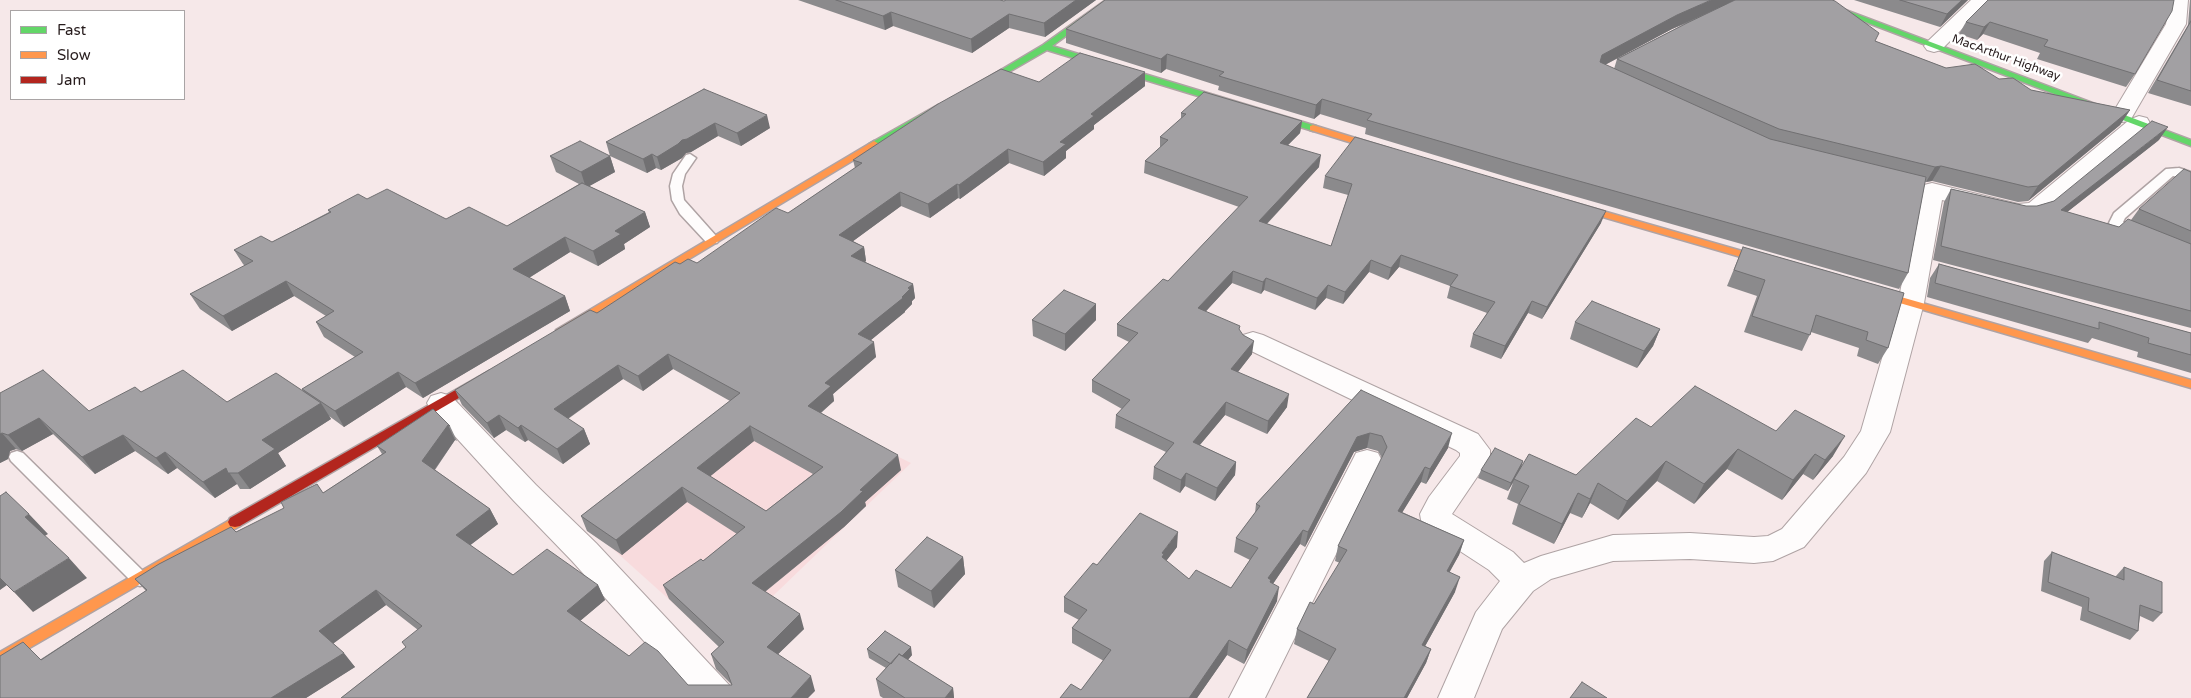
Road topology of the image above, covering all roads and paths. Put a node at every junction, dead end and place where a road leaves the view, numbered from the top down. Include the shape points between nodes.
1 (1110, 0) edge
2 (1812, 0) edge
3 (1982, 0) edge
4 (2183, 7) edge
5 (1934, 46) junction
6 (1046, 47) junction
7 (962, 95) edge
8 (946, 104) edge
9 (2131, 120) junction
10 (2191, 142) edge
11 (1402, 155) edge
12 (690, 158) dead end
13 (2191, 176) edge
14 (1553, 200) edge
15 (2147, 238) edge
16 (712, 240) junction
17 (1917, 265) junction
18 (1788, 268) edge
19 (1946, 273) edge
20 (1854, 287) edge
21 (1911, 303) junction
22 (551, 337) edge
23 (1253, 341) edge
24 (500, 367) edge
25 (2191, 384) edge
26 (441, 403) junction
27 (17, 458) dead end
28 (1367, 461) dead end
29 (140, 579) junction
30 (1521, 582) junction
31 (0, 659) edge
32 (718, 698) edge
33 (1247, 698) edge
34 (1456, 698) edge

1 - 6 main road
2 - 5 main road, MacArthur Highway
3 - 5 street
4 - 9 street
5 - 9 main road, MacArthur Highway
6 - 7 main road
6 - 11 main road
8 - 16 main road
9 - 10 main road, MacArthur Highway
9 - 17 street via 2037,208 2018,211 1928,188
12 - 16 lane via 679,174 676,186 678,200
13 - 15 lane via 2170,172 2119,216 2116,223 2121,228
14 - 18 main road
16 - 22 main road
17 - 19 street
17 - 21 street
20 - 21 main road
21 - 25 main road
21 - 30 street via 1875,432 1855,465 1793,538 1773,548 1754,550 1690,546 1613,548 1541,570
23 - 30 street via 1467,442 1475,450 1475,458 1440,506 1437,520 1501,561
24 - 26 main road
26 - 29 main road
26 - 32 street
27 - 29 lane
28 - 33 street
29 - 31 main road
30 - 34 street via 1488,622

